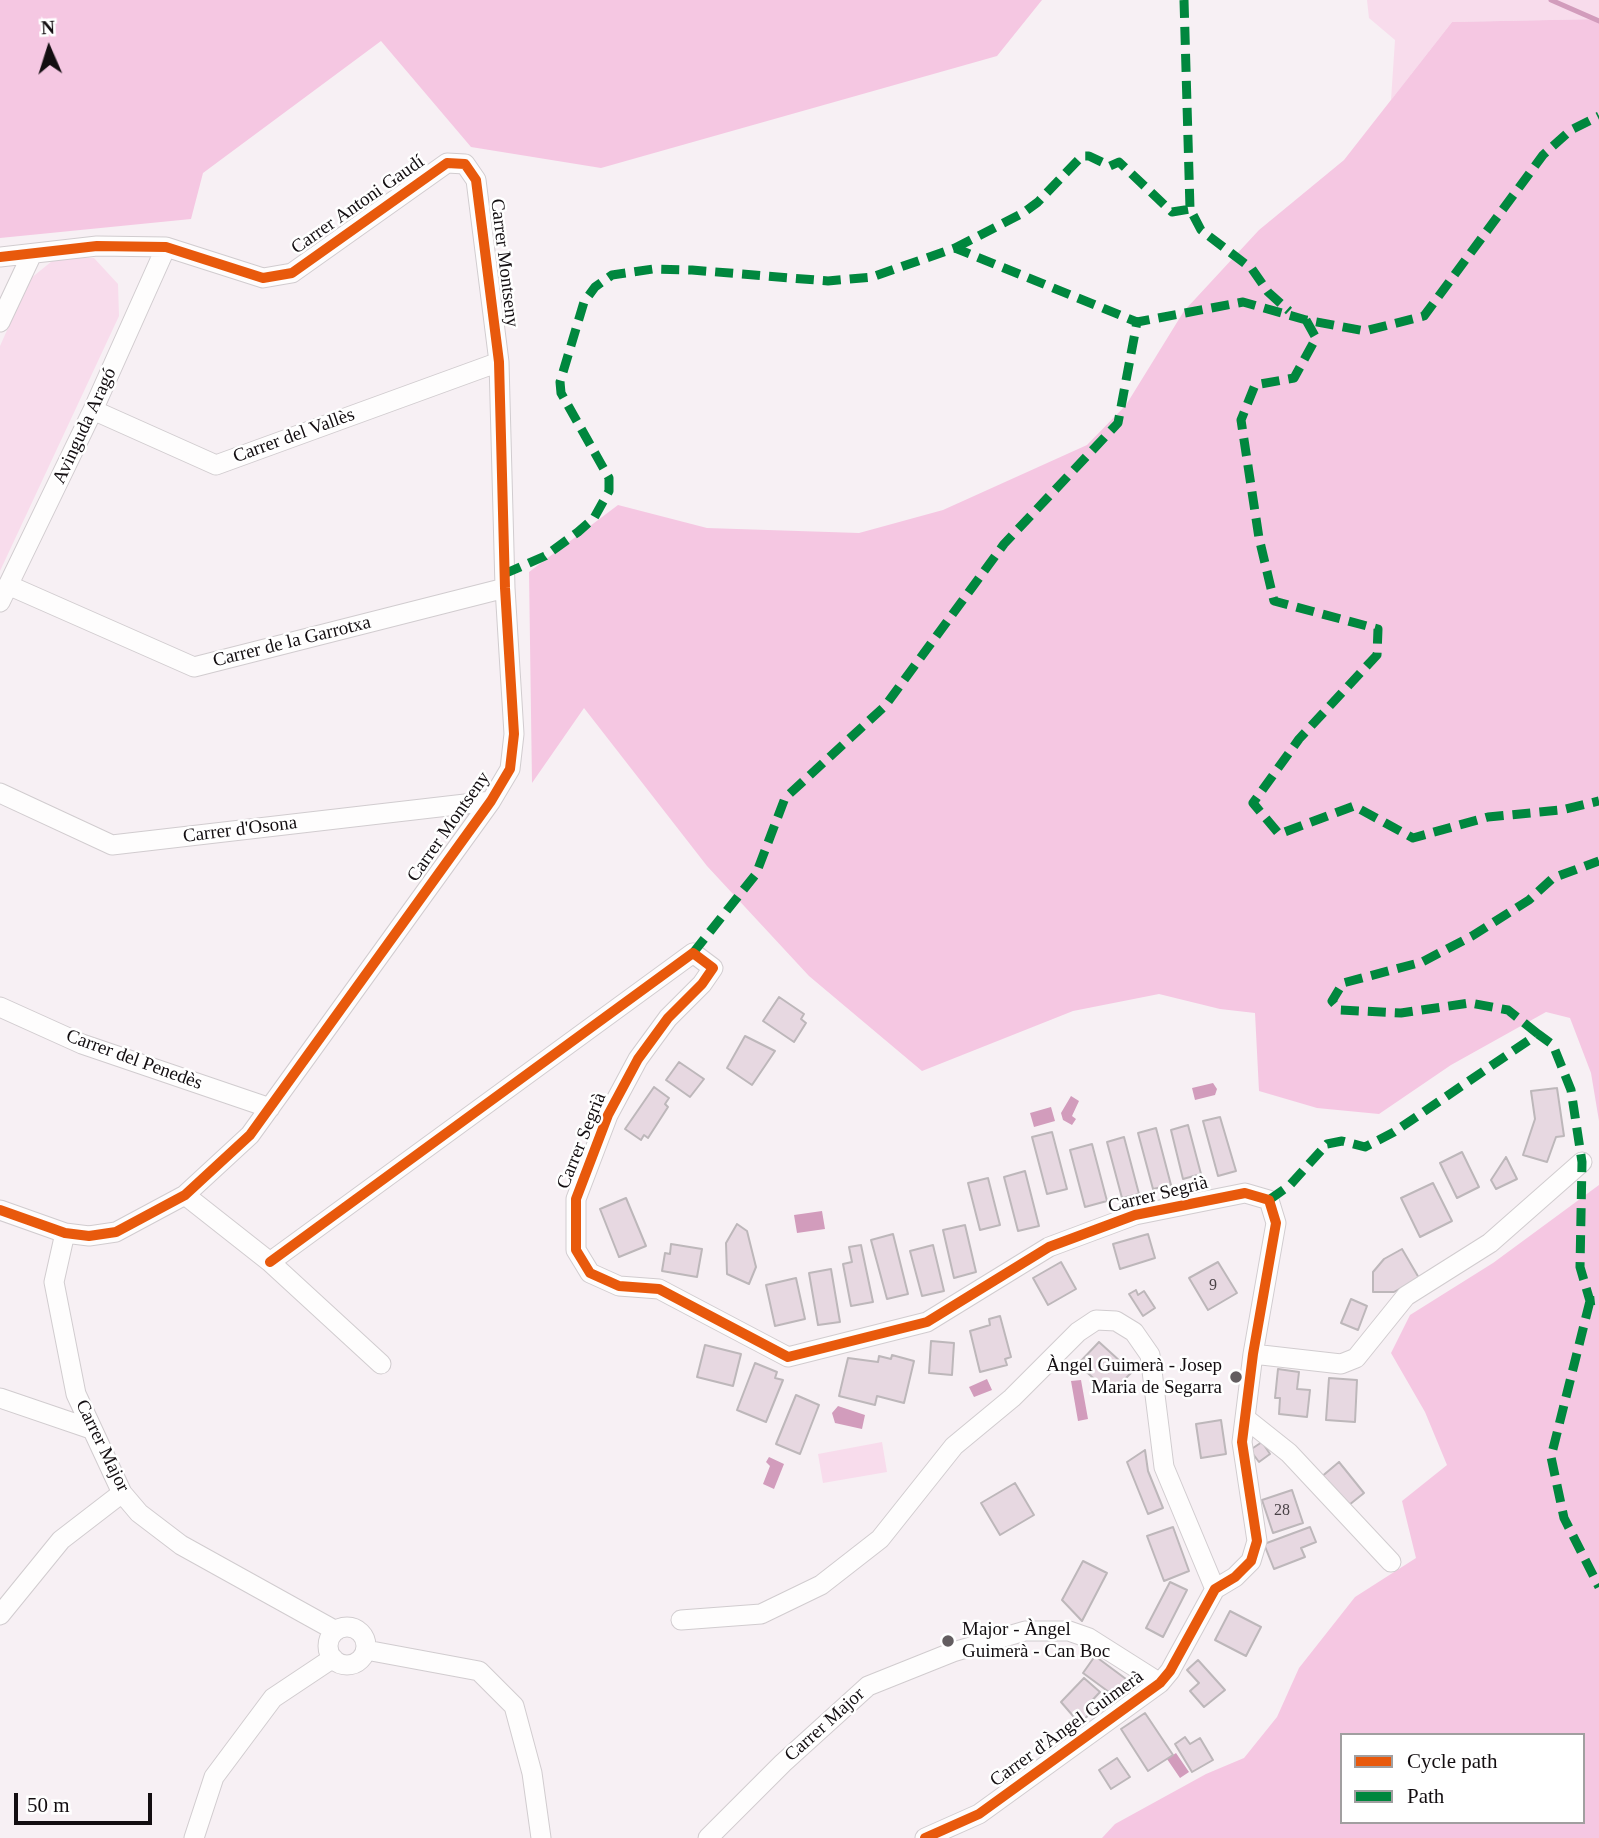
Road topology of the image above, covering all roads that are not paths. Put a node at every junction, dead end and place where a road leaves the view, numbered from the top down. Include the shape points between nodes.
1 (447, 163) joint
2 (166, 247) junction
3 (32, 254) junction
4 (0, 257) edge
5 (0, 322) edge
6 (499, 362) junction
7 (93, 411) junction
8 (505, 589) junction
9 (4, 593) edge
10 (0, 793) edge
11 (491, 801) junction
12 (0, 1007) edge
13 (270, 1108) junction
14 (1582, 1162) dead end
15 (185, 1195) junction
16 (0, 1210) edge
17 (1276, 1223) joint
18 (65, 1233) junction
19 (270, 1262) junction
20 (1253, 1354) junction
21 (381, 1364) dead end
22 (0, 1398) edge
23 (1245, 1418) junction
24 (91, 1429) junction
25 (122, 1493) junction
26 (1391, 1562) dead end
27 (1215, 1589) junction
28 (0, 1615) edge
29 (681, 1620) dead end
30 (335, 1631) junction
31 (366, 1650) junction
32 (333, 1658) junction
33 (1160, 1683) junction
34 (724, 1830) edge
35 (194, 1838) edge
36 (541, 1838) edge
37 (708, 1838) edge
38 (925, 1838) edge

1 - 2 street, Carrer Antoni Gaudí via 292,273 263,278
1 - 6 street, Carrer Montseny via 465,164 476,180
2 - 3 street, Carrer Antoni Gaudí via 97,246
2 - 7 street, Avinguda Aragó
3 - 4 street, Carrer Antoni Gaudí
3 - 5 street
6 - 7 street, Carrer del Vallès via 216,465
6 - 8 street, Carrer Montseny
7 - 9 street, Avinguda Aragó
8 - 9 street, Carrer de la Garrotxa via 194,667
8 - 11 street, Carrer Montseny via 514,734 510,769
10 - 11 street, Carrer d'Osona via 112,845
11 - 13 street, Carrer Montseny
12 - 13 street, Carrer del Penedès via 82,1044
13 - 15 street, Carrer Montseny via 250,1135
14 - 20 street via 1490,1243 1406,1296 1356,1358 1341,1364
15 - 18 street, Carrer Montseny via 116,1232
15 - 19 street
16 - 18 street, Carrer Montseny
17 - 19 street, Carrer Segrià via 1269,1200 1245,1193 1135,1215 1049,1247 927,1322 788,1357 659,1289 619,1286 590,1273 576,1250 576,1199 608,1115 638,1059 712,968 693,953
17 - 20 street, Carrer d'Àngel Guimerà
18 - 24 street, Carrer Major via 54,1282 76,1394
19 - 21 street
20 - 23 street, Carrer d'Àngel Guimerà
22 - 24 street
23 - 26 street via 1289,1453
23 - 27 street, Carrer d'Àngel Guimerà via 1242,1442 1255,1551 1244,1569
24 - 25 street, Carrer Major
25 - 28 street via 61,1540
25 - 30 street, Carrer Major via 139,1513 181,1545
27 - 29 street via 1164,1467 1150,1355 1135,1332 1116,1321 1096,1320 954,1446 880,1539 821,1585 761,1614
27 - 33 street, Carrer d'Àngel Guimerà
30 - 31 street via 358,1630 365,1638
30 - 32 street via 328,1645
31 - 32 street via 351,1665
31 - 36 street via 479,1671 514,1706 533,1773
32 - 35 street via 273,1698 214,1777
33 - 34 street, Carrer Major via 1089,1638 1069,1631 1025,1631 998,1638 868,1686
33 - 38 street, Carrer d'Àngel Guimerà via 979,1814
34 - 37 street, Carrer Major

